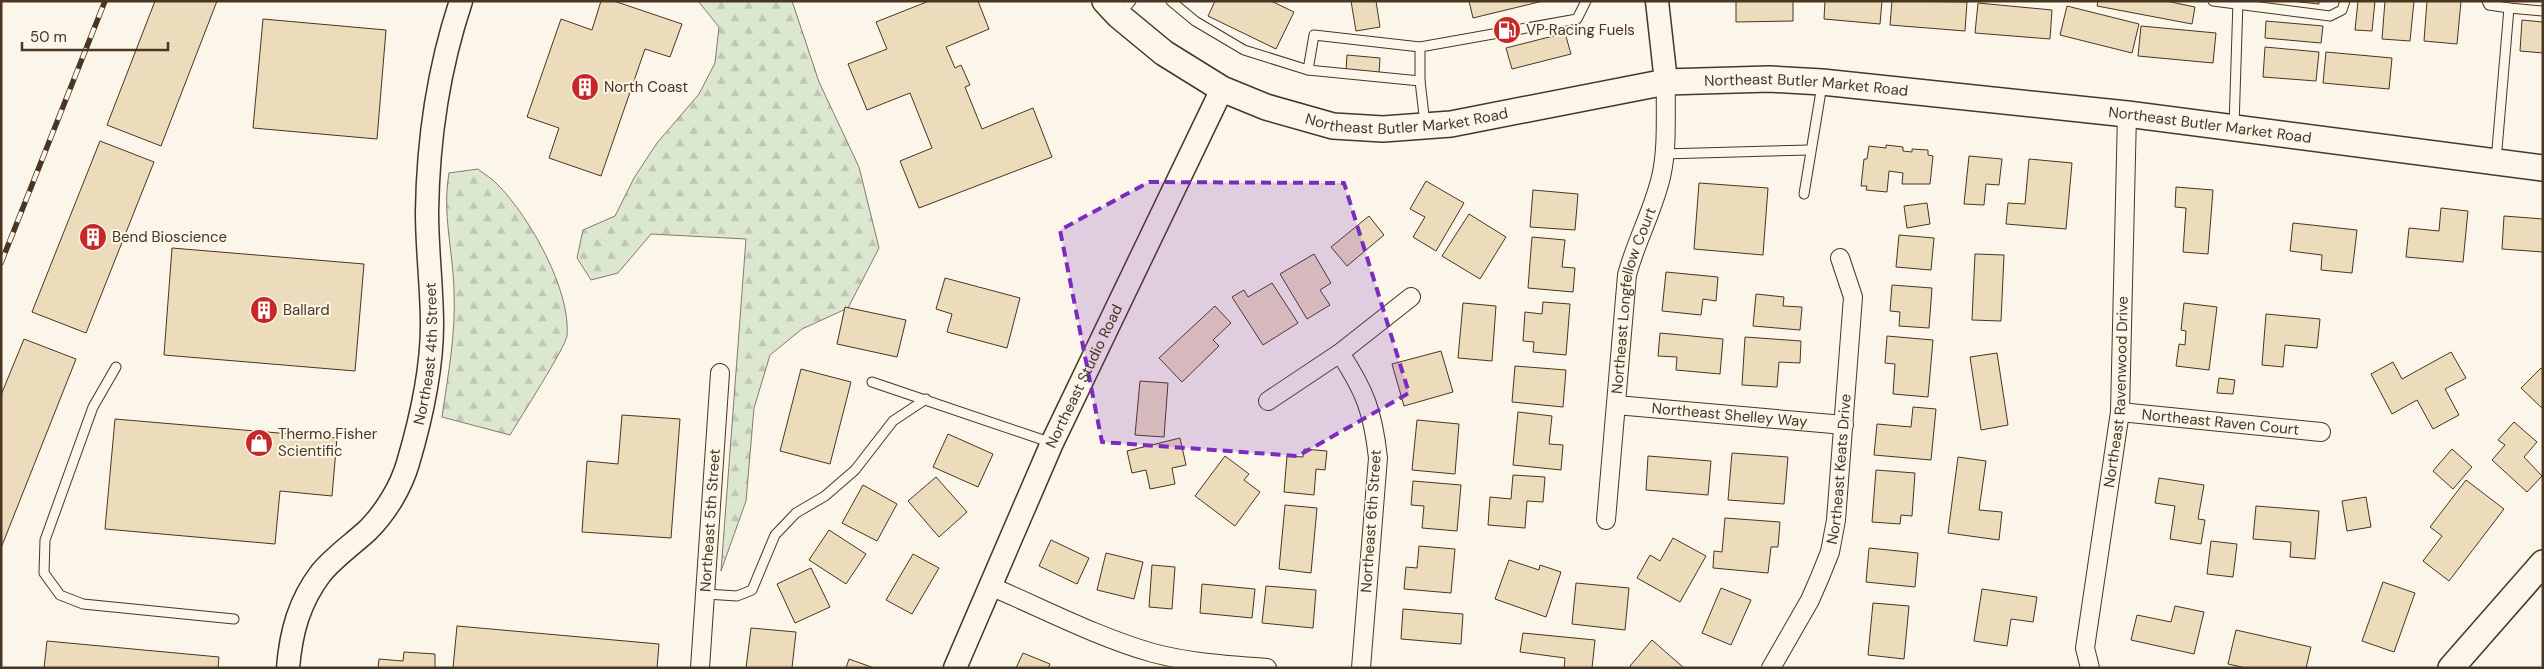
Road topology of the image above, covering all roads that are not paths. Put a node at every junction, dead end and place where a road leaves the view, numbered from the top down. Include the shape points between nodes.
1 (461, 1) edge
2 (1172, 1) edge
3 (1586, 1) edge
4 (1658, 1) edge
5 (2213, 1) edge
6 (2345, 1) edge
7 (2487, 1) edge
8 (2238, 4) edge
9 (1118, 6) edge
10 (2508, 8) junction
11 (2543, 11) edge
12 (1420, 47) junction
13 (1308, 70) junction
14 (1420, 81) junction
15 (1666, 82) junction
16 (1822, 82) junction
17 (1222, 89) junction
18 (2127, 114) junction
19 (1425, 126) junction
20 (2234, 129) junction
21 (1810, 150) junction
22 (1663, 154) junction
23 (2496, 162) junction
24 (2543, 168) edge
25 (1804, 194) dead end
26 (1840, 258) dead end
27 (1411, 297) dead end
28 (1340, 352) junction
29 (116, 368) dead end
30 (720, 373) dead end
31 (872, 382) dead end
32 (926, 399) junction
33 (1268, 401) dead end
34 (1616, 405) junction
35 (2120, 412) junction
36 (1844, 425) junction
37 (2321, 432) dead end
38 (1052, 443) junction
39 (1606, 520) dead end
40 (2543, 562) edge
41 (990, 586) junction
42 (706, 594) junction
43 (234, 619) dead end
44 (288, 668) edge
45 (700, 668) edge
46 (955, 668) edge
47 (1267, 668) edge
48 (1361, 668) edge
49 (1770, 668) edge
50 (2090, 668) edge
51 (2451, 668) edge

1 - 44 street, Northeast 4th Street via 436,93 427,213 432,326 429,369 408,464 382,515 322,572 306,597 293,629
2 - 13 lane via 1195,20 1244,50
3 - 12 lane via 1577,19
4 - 15 street
5 - 8 lane
6 - 8 lane via 2342,10 2330,16
7 - 10 lane via 2488,5
8 - 20 lane
9 - 17 main road, Northeast Butler Market Road via 1164,53
10 - 11 lane
10 - 23 lane
12 - 13 lane via 1314,35
12 - 14 lane
13 - 14 lane
14 - 19 lane
15 - 16 main road, Northeast Butler Market Road via 1769,78
15 - 19 main road, Northeast Butler Market Road via 1451,124
15 - 22 street, Northeast Longfellow Court
16 - 18 main road, Northeast Butler Market Road
16 - 21 lane
17 - 19 main road, Northeast Butler Market Road via 1266,107 1333,126 1383,129
17 - 38 street, Northeast Studio Road
18 - 20 main road, Northeast Butler Market Road
18 - 35 street, Northeast Ravenwood Drive
20 - 23 main road, Northeast Butler Market Road
21 - 22 lane
21 - 25 lane
22 - 34 street, Northeast Longfellow Court via 1656,198 1634,247 1627,275
23 - 24 main road, Northeast Butler Market Road
26 - 36 street, Northeast Keats Drive via 1853,297
27 - 28 street
28 - 33 street
28 - 48 street, Northeast 6th Street via 1361,385 1375,427 1378,458
29 - 43 lane via 93,407 45,540 44,573 60,595 83,604
30 - 42 street, Northeast 5th Street
31 - 32 lane
32 - 38 lane
32 - 42 lane via 893,421 855,470 825,496 796,513 775,535 752,590 737,596
34 - 36 street, Northeast Shelley Way
34 - 39 street, Northeast Longfellow Court
35 - 37 street, Northeast Raven Court
35 - 50 street, Northeast Ravenwood Drive via 2085,648
36 - 49 street, Northeast Keats Drive via 1830,552 1810,600
38 - 41 street, Northeast Studio Road
40 - 51 main road
41 - 46 street, Northeast Studio Road
41 - 47 street via 1153,652 1197,662
42 - 45 street, Northeast 5th Street

